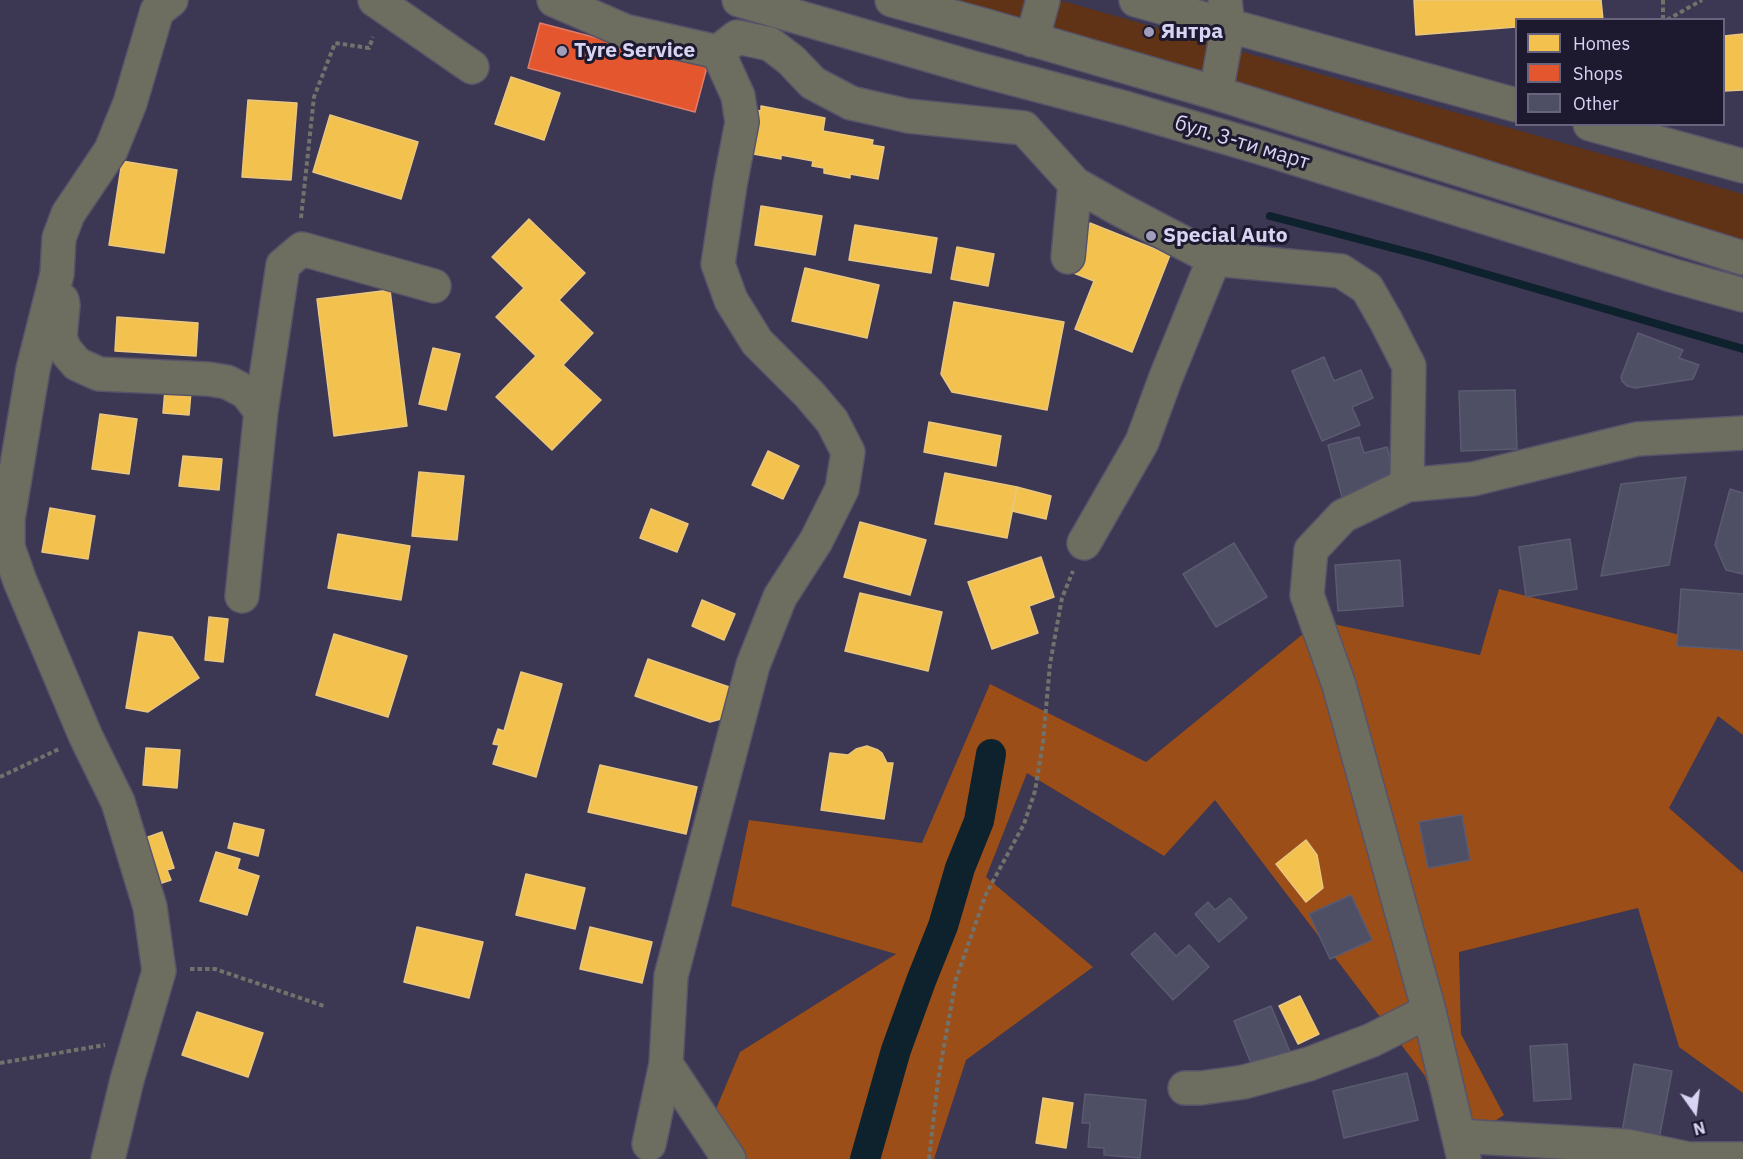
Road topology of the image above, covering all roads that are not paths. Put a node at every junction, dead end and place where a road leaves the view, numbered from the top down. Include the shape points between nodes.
1 (171, 0) edge
2 (554, 0) edge
3 (739, 0) edge
4 (892, 0) edge
5 (1043, 0) edge
6 (1136, 0) edge
7 (379, 2) edge
8 (1226, 13) edge
9 (1032, 40) junction
10 (718, 52) junction
11 (472, 67) dead end
12 (1037, 86) junction
13 (1216, 93) junction
14 (1515, 105) edge
15 (1597, 126) edge
16 (1024, 128) junction
17 (1743, 166) edge
18 (1075, 184) junction
19 (1068, 256) dead end
20 (1743, 258) edge
21 (1214, 259) junction
22 (57, 274) junction
23 (434, 286) dead end
24 (1743, 295) edge
25 (261, 411) junction
26 (1743, 433) edge
27 (1407, 485) junction
28 (1084, 543) road end
29 (242, 596) dead end
30 (1429, 1011) junction
31 (666, 1064) junction
32 (1185, 1088) dead end
33 (649, 1144) dead end
34 (1462, 1148) edge
35 (108, 1159) edge
36 (729, 1159) edge
37 (1743, 1159) edge

1 - 22 street via 157,11 130,103 111,150 68,214 59,238
2 - 10 street via 625,31
3 - 12 street, бул. 3-ти март
4 - 9 street, бул. 3-ти март
5 - 9 street
6 - 8 street
7 - 11 street
8 - 13 street
8 - 14 street
9 - 13 street, бул. 3-ти март
10 - 16 street via 737,37 770,44 813,83 851,103 908,116
10 - 31 street via 738,96 742,122 718,264 731,300 757,342 832,421 848,452 843,489 780,597 753,665 671,976
12 - 16 street
12 - 24 street, бул. 3-ти март via 1262,148
13 - 20 street, бул. 3-ти март
15 - 17 street
16 - 18 street
18 - 19 street
18 - 21 street
21 - 27 street via 1341,271 1367,288 1409,366
21 - 28 street via 1142,442
22 - 25 street via 63,305 60,338 78,364 99,374 227,382 246,392
22 - 35 street via 33,369 8,519 8,547 86,737 118,802 150,907 159,971
23 - 25 street via 302,249 283,265
25 - 29 street
26 - 27 street via 1637,439 1473,479
27 - 30 street via 1343,516 1311,550 1307,595 1339,685
30 - 32 street via 1372,1040 1309,1064 1244,1082
30 - 34 street
31 - 33 street
31 - 36 street
34 - 37 street via 1627,1146 1689,1159

